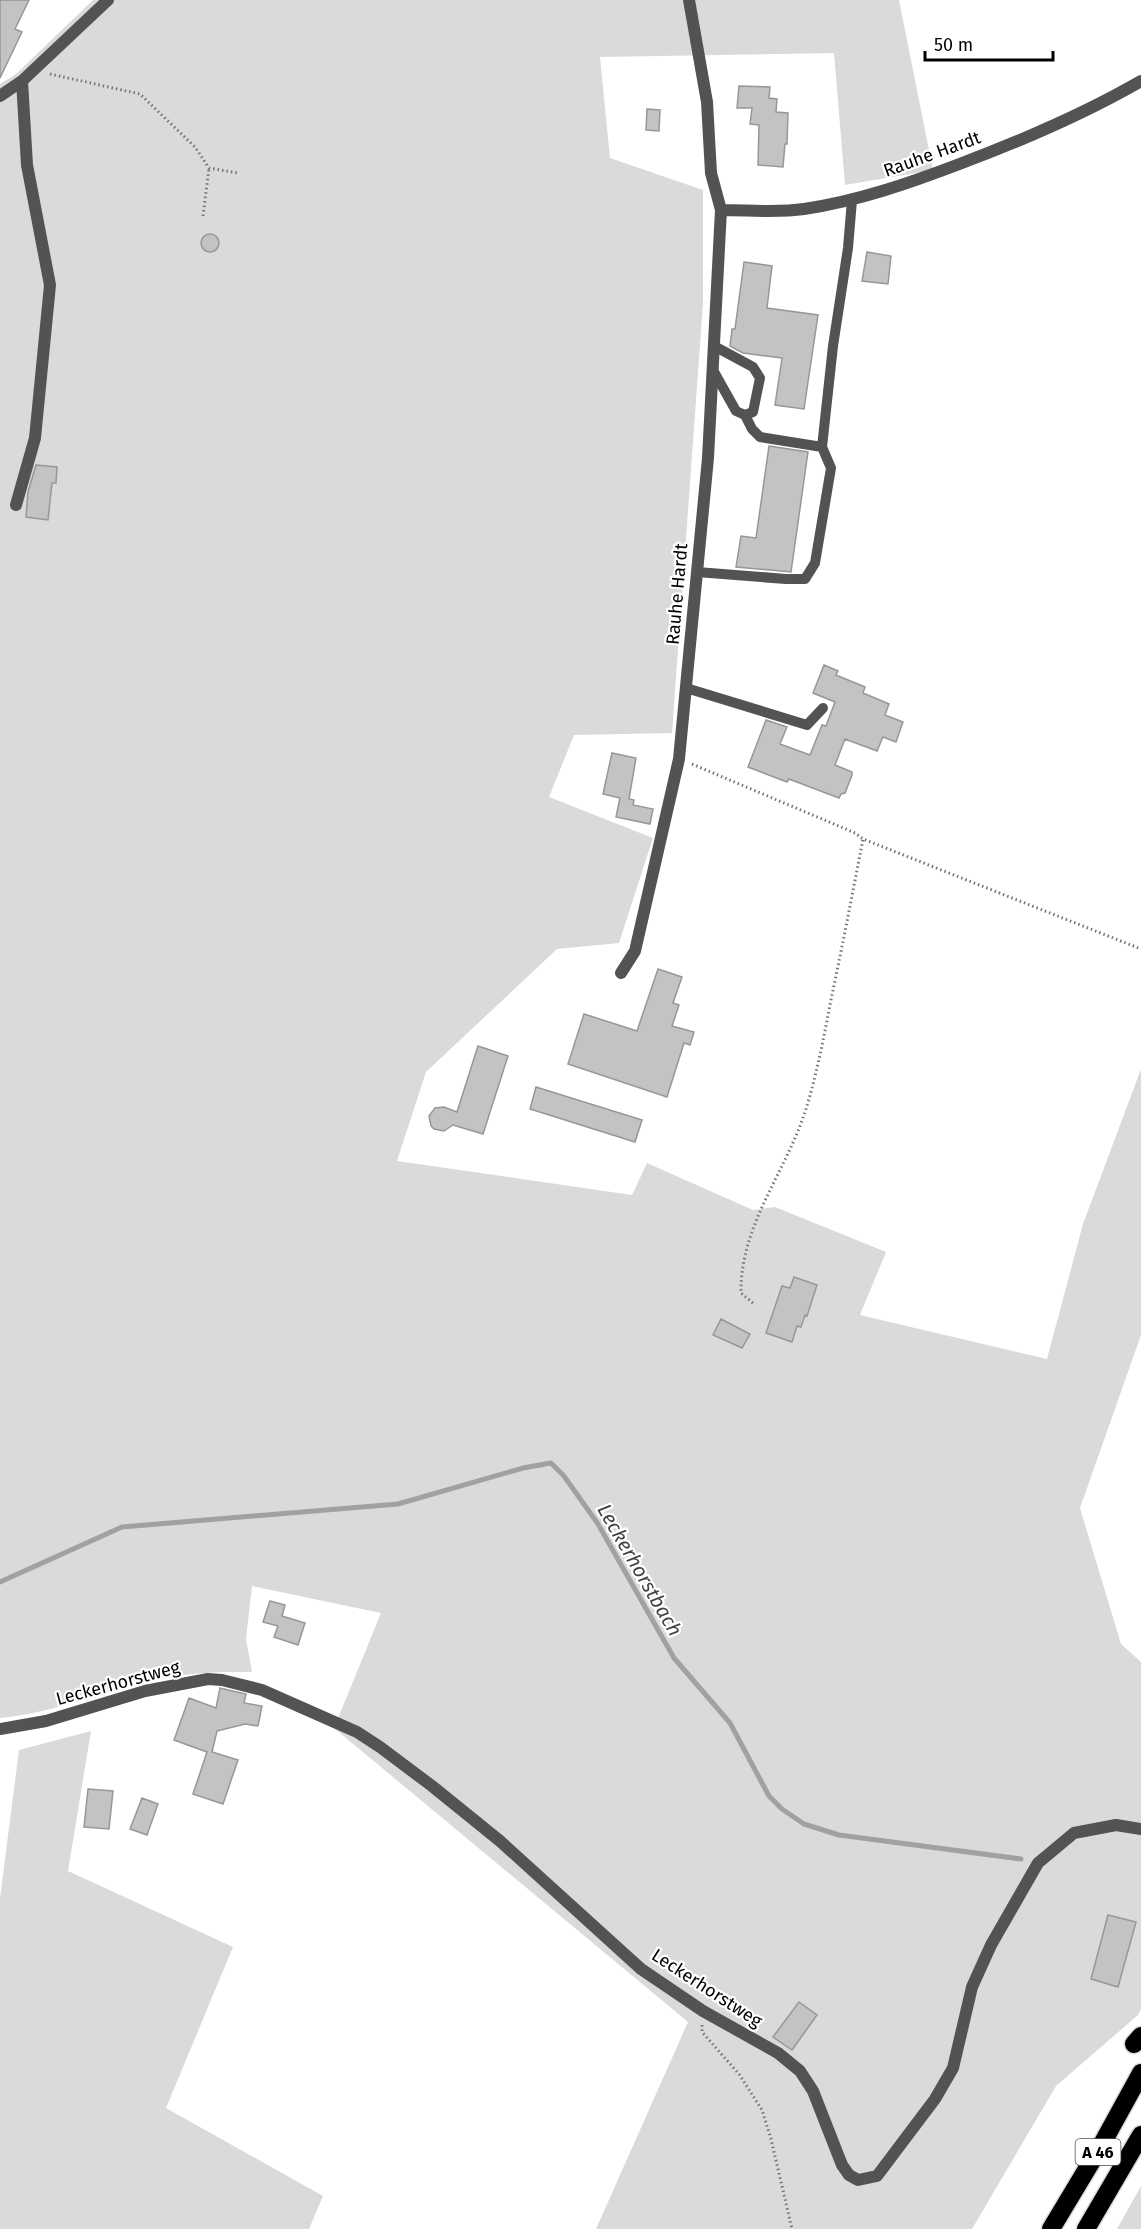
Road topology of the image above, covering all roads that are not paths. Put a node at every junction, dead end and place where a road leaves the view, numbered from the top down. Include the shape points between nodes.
1 (108, 0) edge
2 (689, 0) edge
3 (22, 81) junction
4 (1141, 81) edge
5 (0, 96) edge
6 (852, 200) junction
7 (721, 210) junction
8 (714, 346) junction
9 (713, 370) junction
10 (745, 415) junction
11 (822, 447) junction
12 (16, 505) dead end
13 (697, 572) junction
14 (686, 688) junction
15 (823, 708) dead end
16 (621, 973) dead end
17 (0, 1729) edge
18 (1141, 1829) edge
19 (1141, 2073) edge
20 (1141, 2135) edge
21 (1051, 2229) edge
22 (1086, 2229) edge

1 - 3 street
2 - 7 street, Rauhe Hardt via 707,102 711,173
3 - 5 street
3 - 12 street via 27,165 50,285 35,438
4 - 6 street, Rauhe Hardt via 1016,143
6 - 7 street, Rauhe Hardt via 801,210
6 - 11 lane
7 - 8 street, Rauhe Hardt
8 - 9 street, Rauhe Hardt
8 - 10 lane via 753,367 760,378 753,412
9 - 10 lane via 736,411
9 - 13 street, Rauhe Hardt
10 - 11 lane via 760,437
11 - 13 lane via 831,468 815,563 805,579
13 - 14 street, Rauhe Hardt
14 - 15 lane via 807,725
14 - 16 street, Rauhe Hardt via 679,759 635,951
17 - 18 street, Leckerhorstweg via 46,1721 177,1683 208,1679 262,1690 357,1732 500,1841 641,1968 703,2011 778,2053 800,2071 813,2091 842,2165 858,2180 877,2176 935,2099 953,2068 972,1987 1038,1863 1074,1833 1116,1825
19 - 21 highway, A 46
20 - 22 highway, A 46

